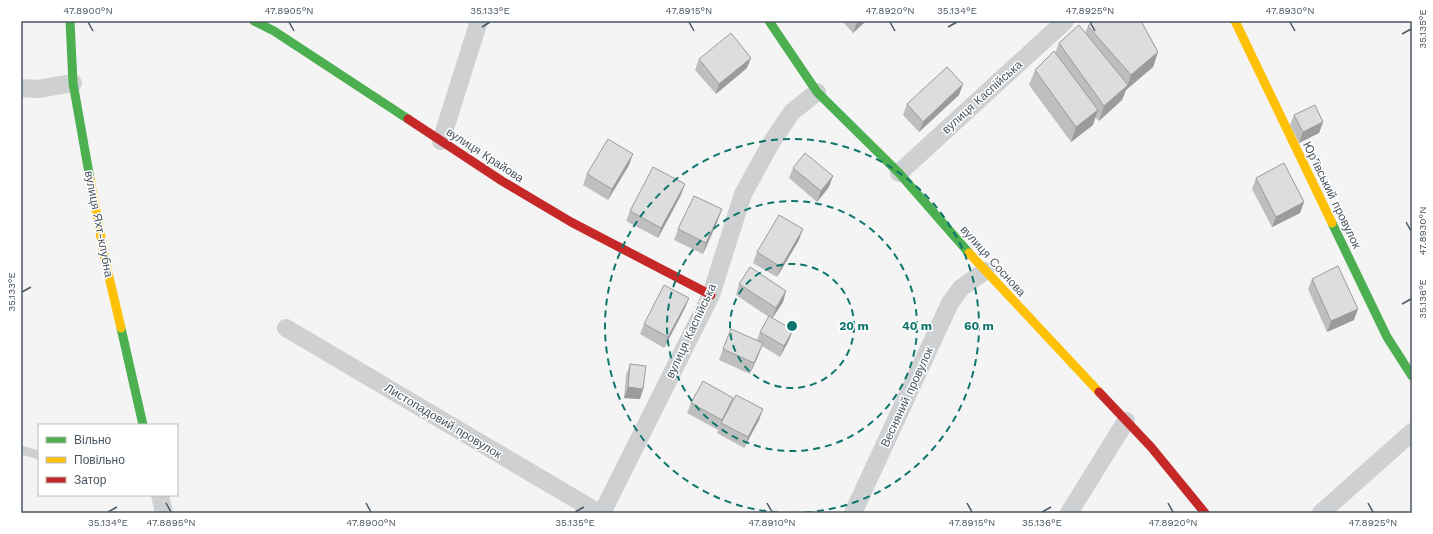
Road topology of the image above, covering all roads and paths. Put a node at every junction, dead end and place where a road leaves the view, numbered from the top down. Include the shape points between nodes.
1 (70, 21) edge
2 (254, 21) edge
3 (479, 21) edge
4 (769, 21) edge
5 (1065, 21) edge
6 (1235, 21) edge
7 (73, 83) junction
8 (21, 88) edge
9 (816, 92) junction
10 (442, 142) junction
11 (899, 173) junction
12 (985, 271) junction
13 (711, 295) junction
14 (286, 328) dead end
15 (1412, 376) edge
16 (1126, 421) junction
17 (143, 424) edge
18 (1412, 432) edge
19 (21, 450) edge
20 (38, 455) edge
21 (160, 496) edge
22 (164, 513) edge
23 (601, 513) edge
24 (853, 513) edge
25 (1069, 513) edge
26 (1205, 513) edge
27 (1321, 513) edge

1 - 7 street, вулиця Яхт-клубна
2 - 10 street, вулиця Крайова via 274,31
3 - 10 street
4 - 9 street, вулиця Соснова
5 - 11 street, вулиця Каспійська
6 - 15 street, Юр’ївський провулок via 1387,337
7 - 8 street via 37,89
7 - 17 street, вулиця Яхт-клубна via 106,264
9 - 11 street, вулиця Соснова
9 - 13 street, вулиця Каспійська via 792,112 771,142 744,194
10 - 13 street, вулиця Крайова via 571,222
11 - 12 street, вулиця Соснова
12 - 16 street, вулиця Соснова
12 - 24 street, Весняний провулок via 961,288 950,303
13 - 23 street, вулиця Каспійська
14 - 23 street, Листопадовий провулок
16 - 25 street
16 - 26 street, вулиця Соснова
18 - 27 street
19 - 20 lane
21 - 22 street

